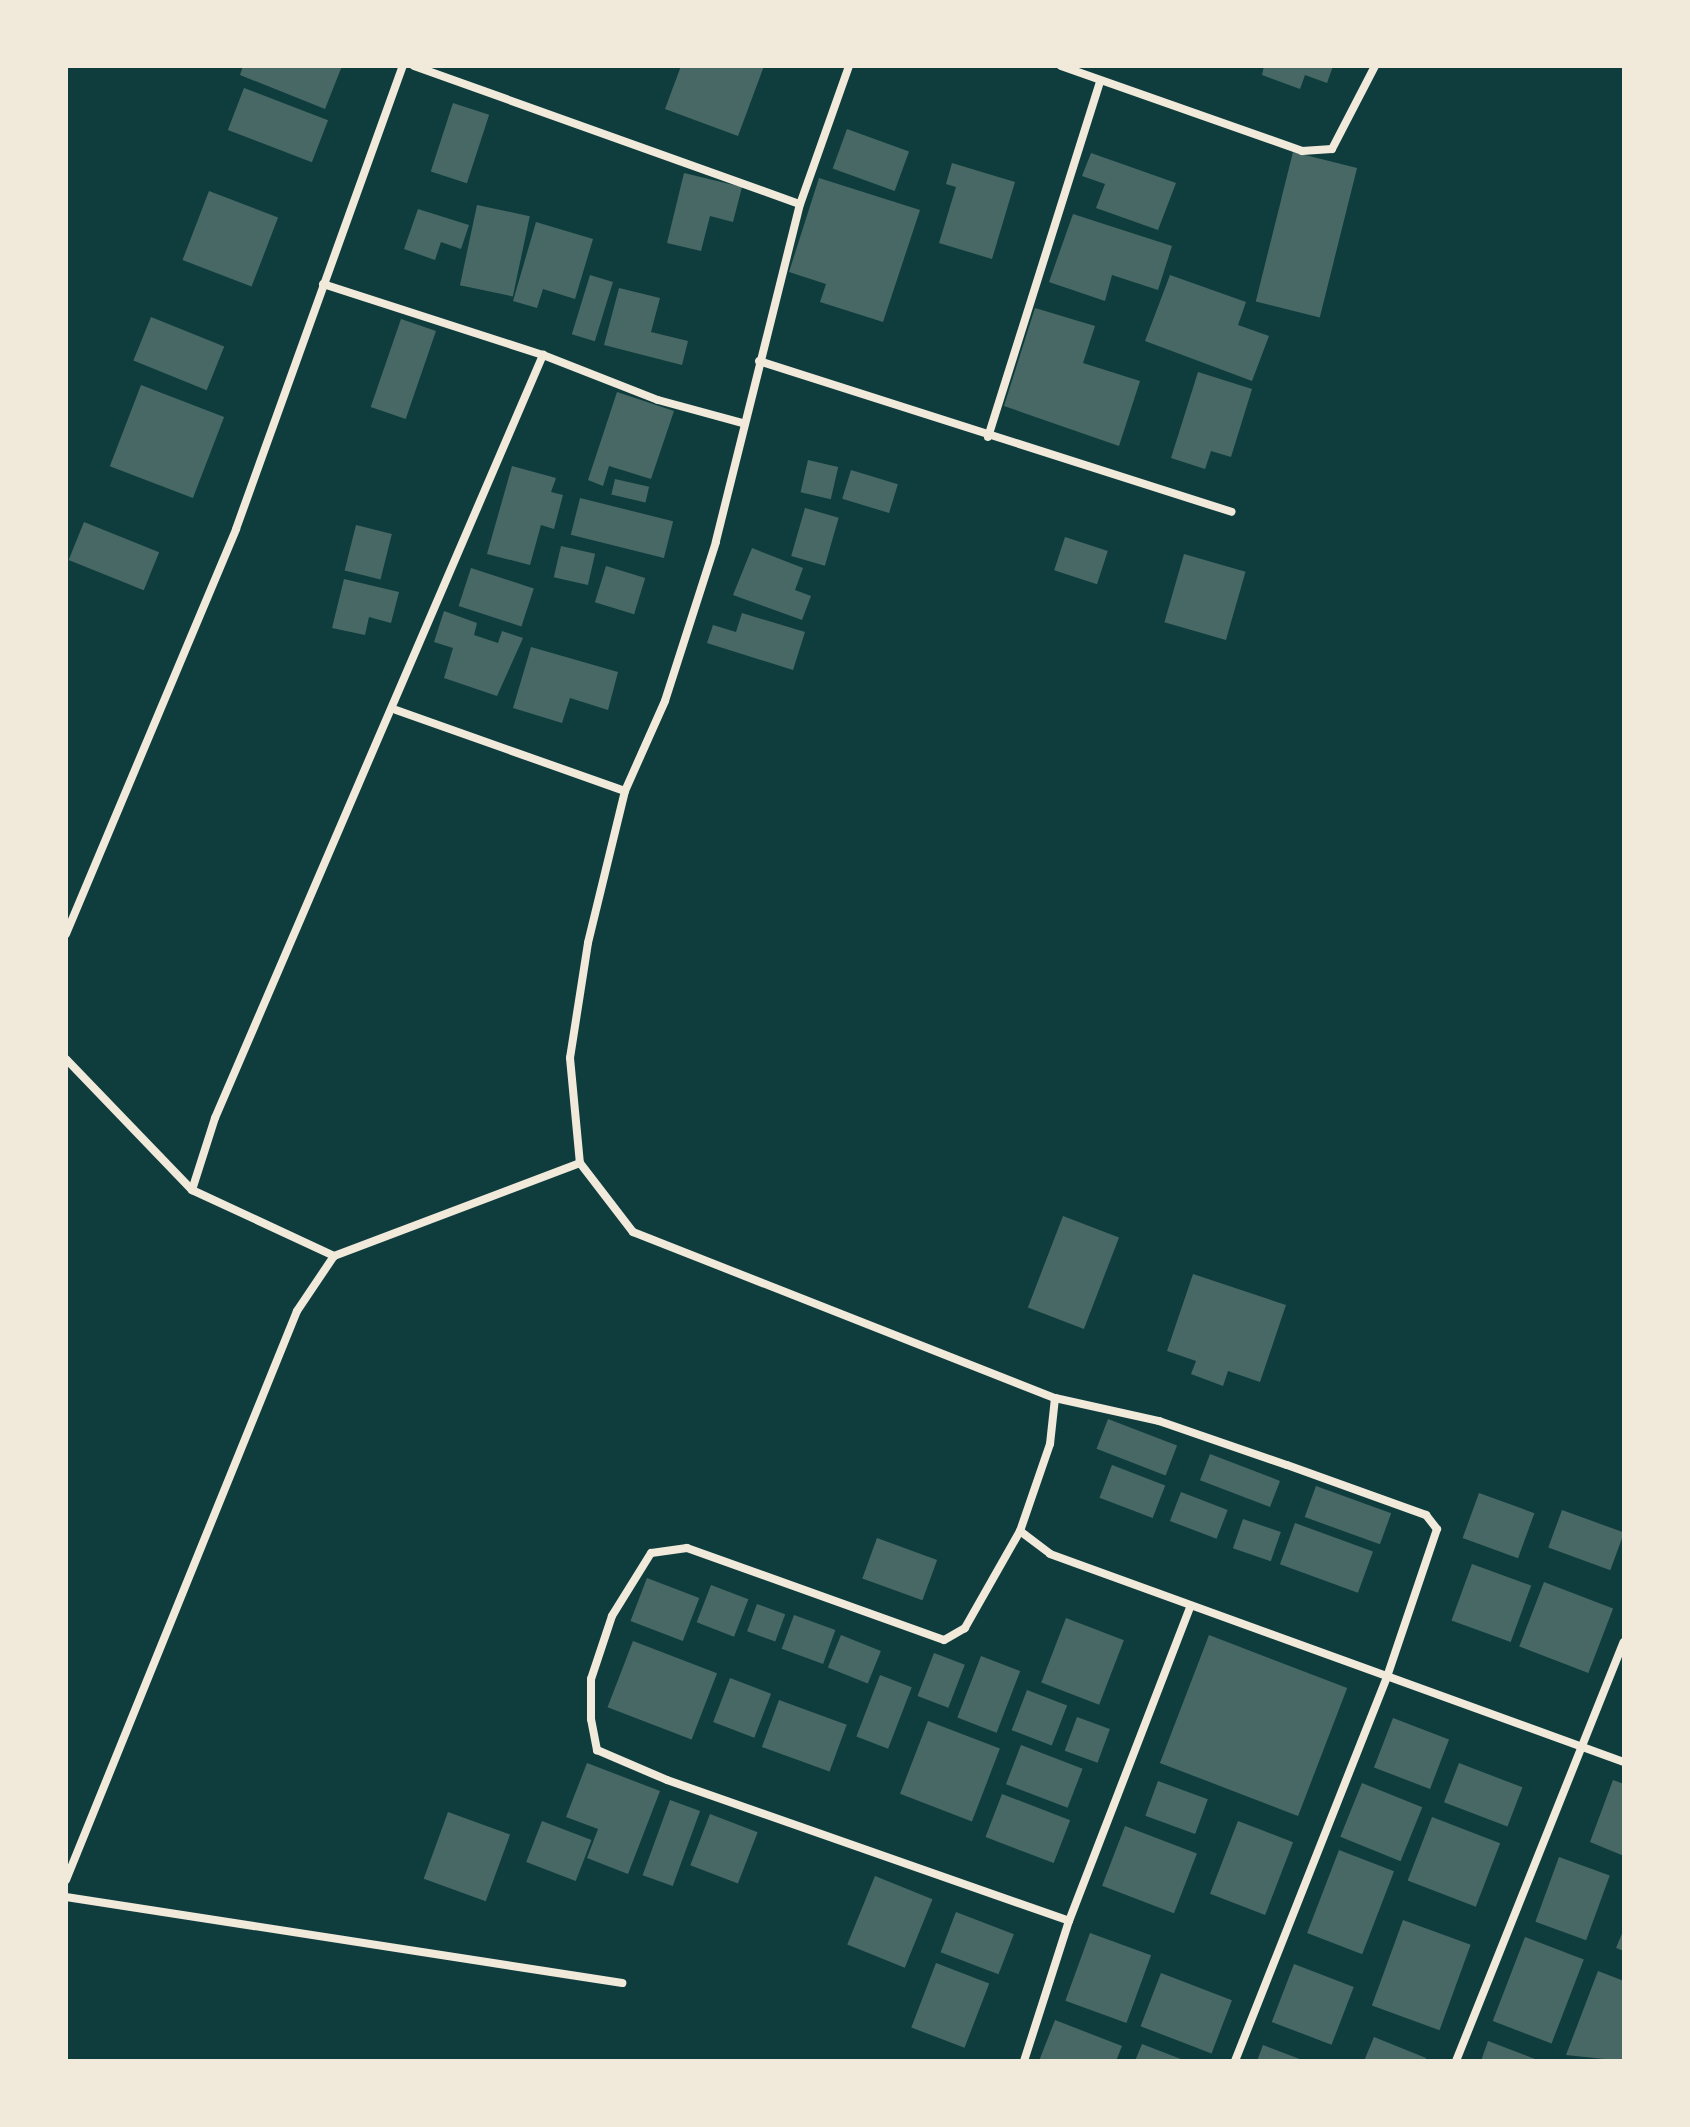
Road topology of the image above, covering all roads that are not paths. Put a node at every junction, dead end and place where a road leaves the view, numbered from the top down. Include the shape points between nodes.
1 (403, 66) edge
2 (414, 66) edge
3 (849, 66) edge
4 (1061, 66) edge
5 (1375, 66) edge
6 (1100, 81) junction
7 (800, 204) junction
8 (323, 284) junction
9 (543, 355) junction
10 (759, 361) junction
11 (742, 423) junction
12 (988, 437) junction
13 (1231, 512) dead end
14 (396, 710) junction
15 (625, 791) junction
16 (66, 934) edge
17 (66, 1059) edge
18 (580, 1163) junction
19 (192, 1190) junction
20 (334, 1256) junction
21 (1055, 1398) junction
22 (1020, 1531) junction
23 (1190, 1607) junction
24 (1624, 1642) edge
25 (1387, 1677) junction
26 (1584, 1747) junction
27 (1624, 1762) edge
28 (66, 1880) edge
29 (66, 1897) edge
30 (1069, 1921) junction
31 (622, 1983) dead end
32 (1024, 2061) edge
33 (1235, 2061) edge
34 (1456, 2061) edge

1 - 8 street
2 - 7 street
3 - 7 street
4 - 6 street
5 - 6 street via 1332,149 1302,151
6 - 12 street
7 - 10 street
8 - 9 street
8 - 16 street via 236,529
9 - 11 street via 658,400
9 - 14 street via 465,522
10 - 11 street
10 - 12 street
11 - 15 street via 716,542 665,701
12 - 13 street
14 - 15 street
14 - 19 street via 215,1118
15 - 18 street via 588,943 570,1058
17 - 19 street
18 - 20 street
18 - 21 street via 633,1232
19 - 20 street
20 - 28 street via 297,1311
21 - 22 street via 1050,1444
21 - 25 street via 1159,1421 1433,1520 1437,1529
22 - 23 street via 1050,1554
22 - 30 street via 965,1628 944,1640 700,1552 651,1553 612,1616 591,1679 591,1719 597,1750 653,1774
23 - 25 street
23 - 30 street
24 - 26 street
25 - 26 street
25 - 33 street
26 - 27 street
26 - 34 street
29 - 31 street
30 - 32 street

